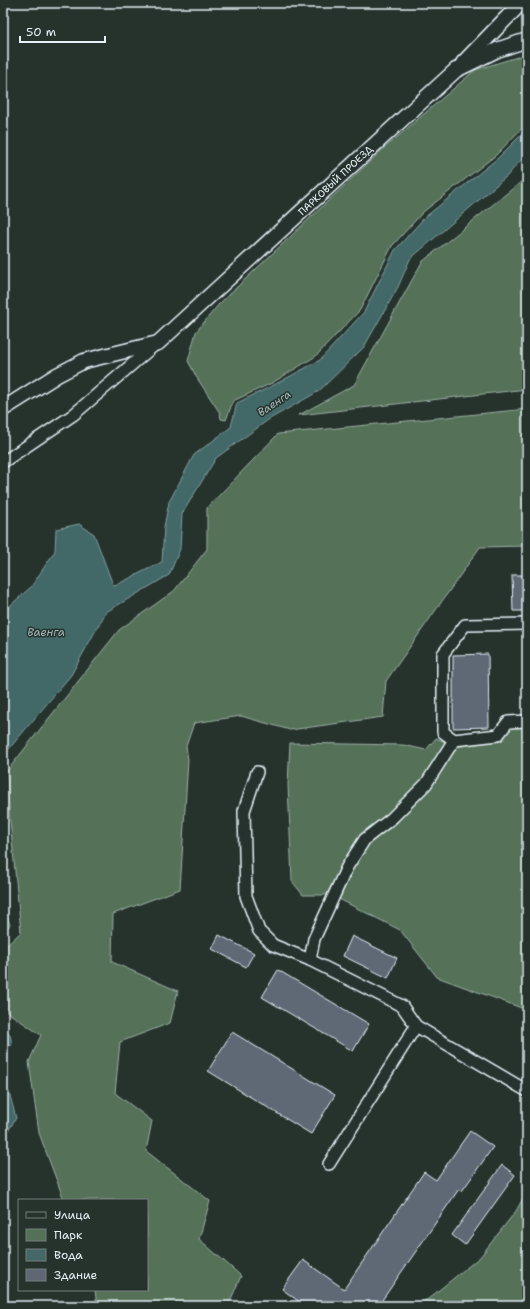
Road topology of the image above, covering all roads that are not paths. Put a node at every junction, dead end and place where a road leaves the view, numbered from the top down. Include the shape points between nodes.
1 (522, 3) edge
2 (527, 40) edge
3 (456, 70) junction
4 (158, 343) junction
5 (3, 409) edge
6 (3, 462) edge
7 (527, 624) edge
8 (527, 721) edge
9 (454, 740) junction
10 (257, 772) dead end
11 (310, 960) junction
12 (416, 1026) junction
13 (527, 1091) edge
14 (329, 1164) dead end

1 - 3 main road
2 - 3 main road, ПАРКОВЫЙ ПРОЕЗД via 497,50
3 - 4 main road, ПАРКОВЫЙ ПРОЕЗД
4 - 5 main road via 84,361
4 - 6 street via 73,415
7 - 9 street via 465,625 443,654 442,732
8 - 9 street via 508,722 498,734
9 - 11 street via 426,784 392,818 365,839 347,867 314,939
10 - 11 street via 244,811 246,896 259,931 273,944
11 - 12 street via 402,1006
12 - 13 street
12 - 14 street

